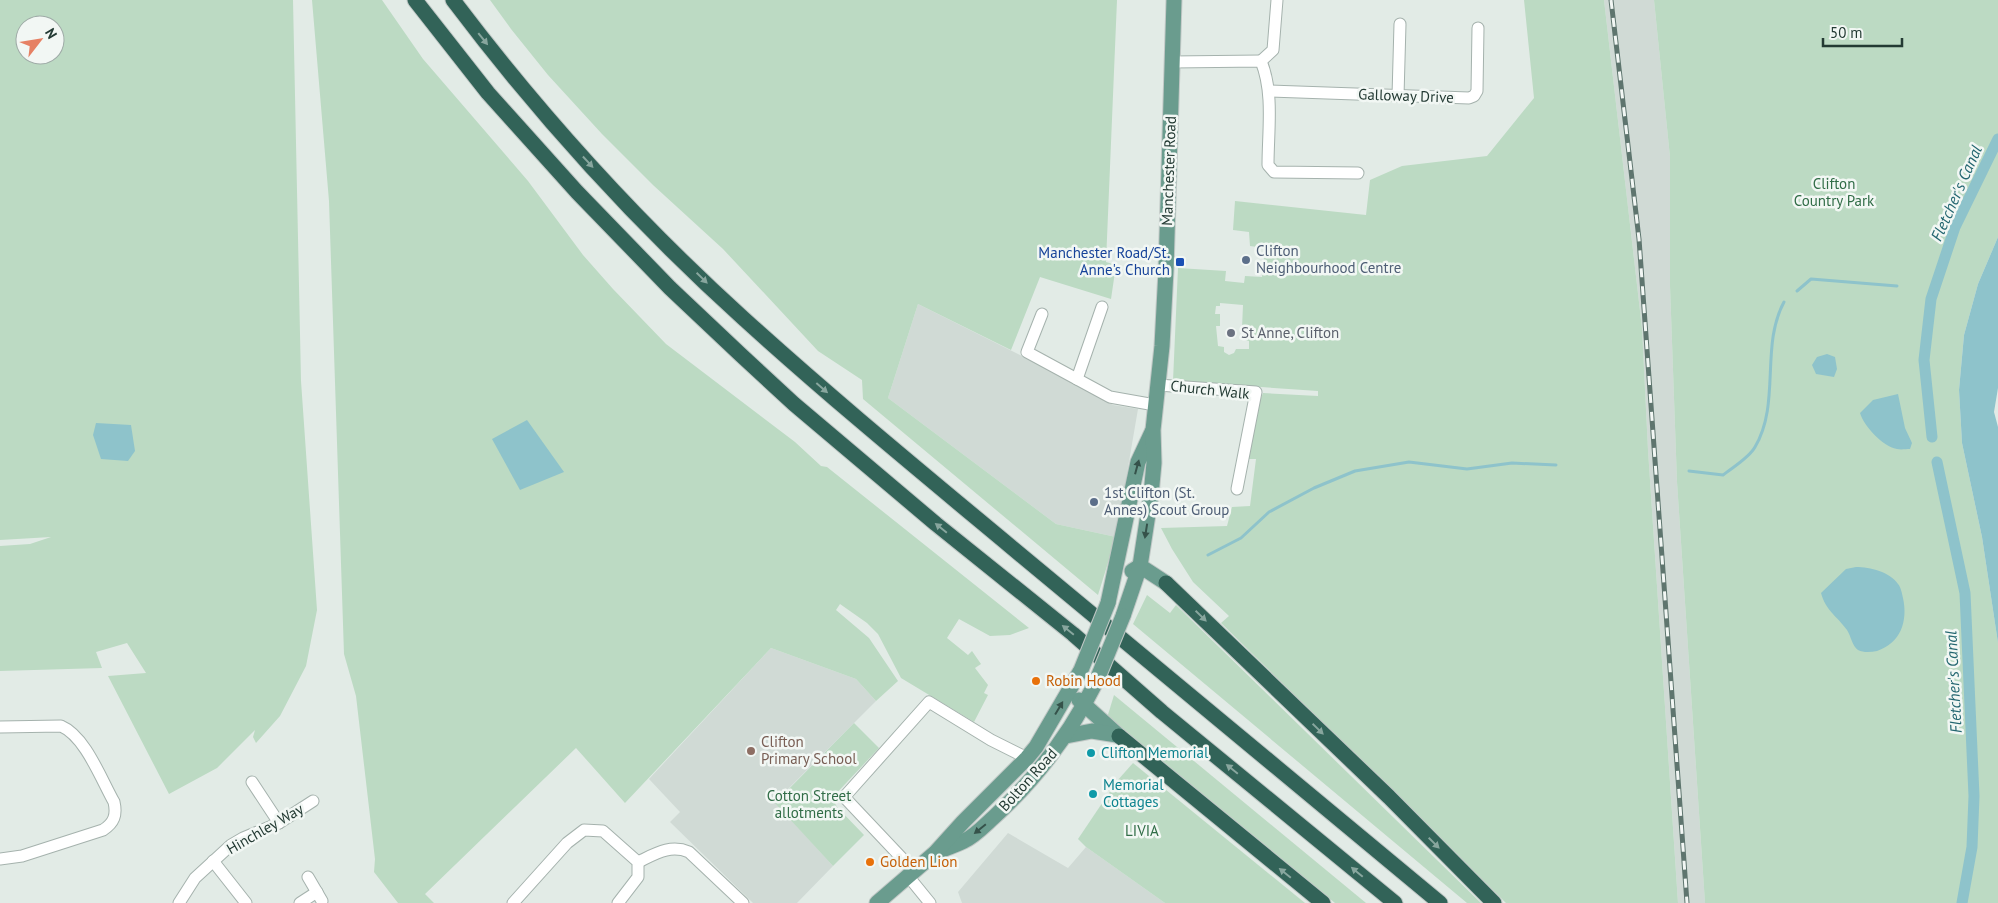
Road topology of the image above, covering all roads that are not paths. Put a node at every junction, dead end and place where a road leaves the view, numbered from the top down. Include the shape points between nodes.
1 (415, 0) edge
2 (453, 0) edge
3 (1174, 0) edge
4 (1277, 0) edge
5 (1400, 24) dead end
6 (1478, 28) dead end
7 (1261, 61) junction
8 (1172, 62) junction
9 (1269, 91) junction
10 (1398, 96) junction
11 (1358, 173) dead end
12 (1102, 307) dead end
13 (1042, 314) dead end
14 (1077, 379) junction
15 (1158, 385) junction
16 (1155, 405) junction
17 (1153, 430) junction
18 (1237, 489) dead end
19 (1140, 566) junction
20 (1114, 583) junction
21 (1166, 583) joint
22 (1078, 676) junction
23 (1096, 682) joint
24 (1084, 706) junction
25 (0, 727) edge
26 (1066, 736) junction
27 (1119, 736) junction
28 (1027, 758) junction
29 (252, 782) dead end
30 (313, 801) dead end
31 (279, 824) junction
32 (935, 853) junction
33 (0, 858) edge
34 (213, 861) junction
35 (638, 862) junction
36 (911, 874) junction
37 (308, 877) dead end
38 (179, 903) edge
39 (246, 903) edge
40 (300, 903) edge
41 (513, 903) edge
42 (618, 903) edge
43 (743, 903) edge
44 (877, 903) edge
45 (930, 903) edge
46 (1323, 903) edge
47 (1395, 903) edge
48 (1440, 903) edge
49 (1494, 903) edge

47 -> 1 highway via 794,404 670,288 577,192 488,93
2 -> 48 highway via 525,91 582,155 637,215 741,316 851,413
3 - 8 main road, Manchester Road
4 - 7 street via 1273,50
5 - 10 street
6 - 10 street, Galloway Drive via 1477,91 1474,96
7 - 8 street
7 - 9 street
8 - 15 main road, Manchester Road via 1166,262
9 - 10 street, Galloway Drive
9 - 11 street via 1270,170
12 - 14 street
13 - 14 street via 1027,352
14 - 16 street via 1110,398
15 - 16 main road, Manchester Road
15 - 18 street, Church Walk via 1256,392
16 - 17 main road, Manchester Road
17 -> 19 main road, Manchester Road via 1152,495
20 -> 17 main road, Manchester Road via 1138,462
19 - 20 main road
19 - 21 main road
19 - 23 main road, Manchester Road, bridge
20 - 22 main road, Manchester Road, bridge
21 -> 49 highway via 1389,797
22 - 24 main road via 1075,692
28 -> 22 main road, Bolton Road
23 - 24 main road, Bolton Road
24 - 26 main road, Bolton Road
24 - 27 main road
25 - 33 street via 60,726 70,730 84,747 116,810 111,824 103,830 22,856
26 - 27 main road via 1092,731
26 -> 32 main road, Bolton Road via 1003,810 966,841
46 -> 27 highway
28 - 32 main road, Bolton Road
28 - 36 street via 929,702 846,795 846,799
29 - 31 street
30 - 31 street, Hinchley Way
31 - 34 street, Hinchley Way via 242,838
32 - 36 main road, Bolton Road
34 - 38 street, Hinchley Way via 195,878
34 - 39 street
35 - 41 street via 603,831 584,830 567,843
35 - 42 street via 638,877
35 - 43 street via 664,850 679,848 689,852
36 - 44 main road, Bolton Road
36 - 45 street
37 - 40 street via 320,896

